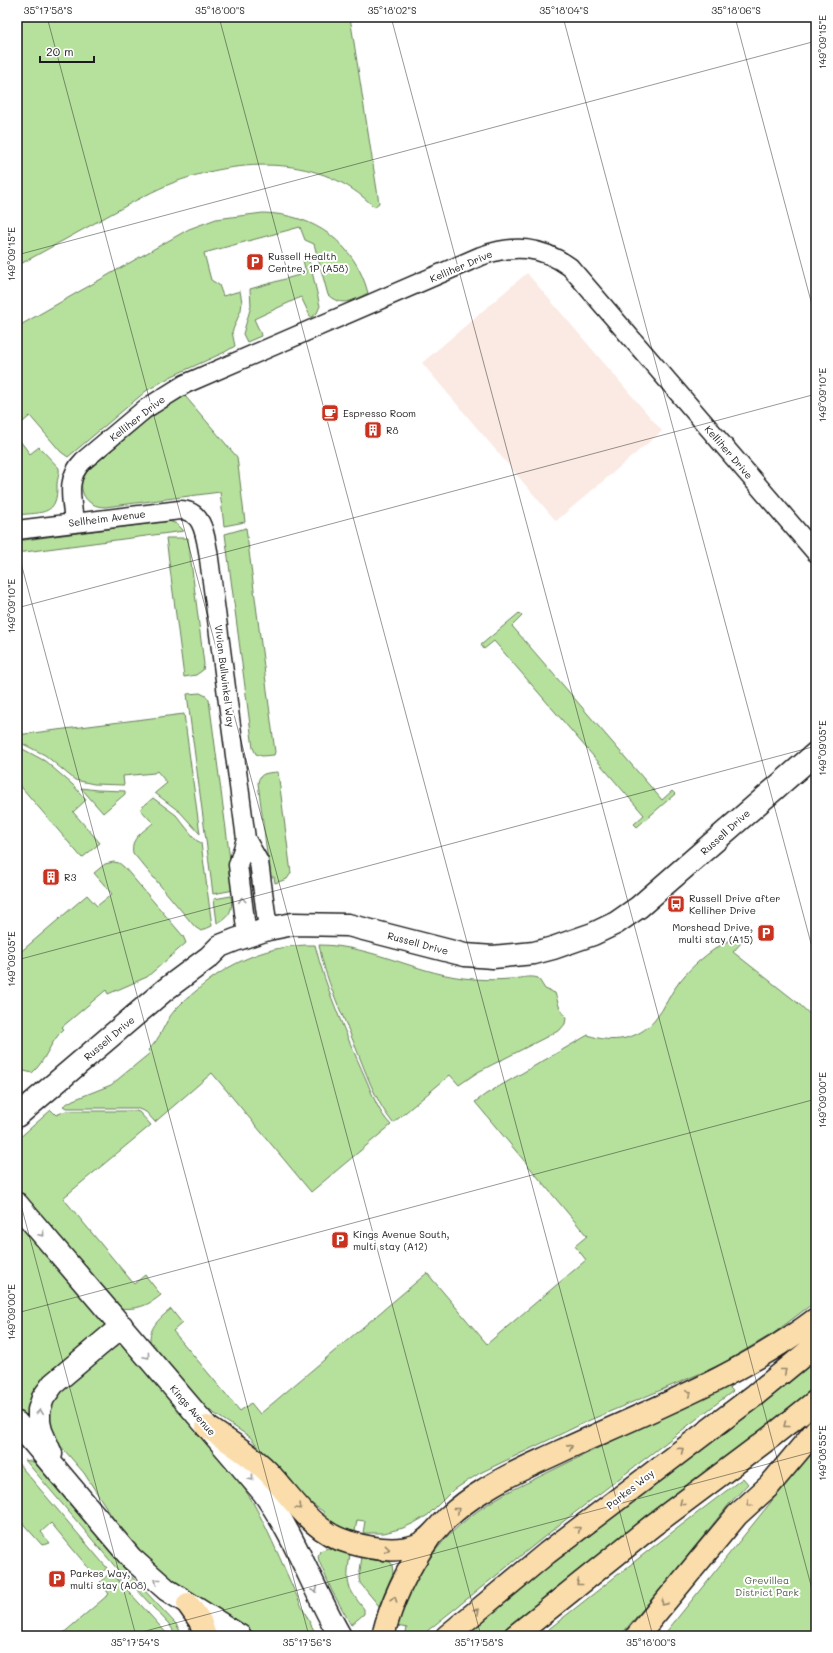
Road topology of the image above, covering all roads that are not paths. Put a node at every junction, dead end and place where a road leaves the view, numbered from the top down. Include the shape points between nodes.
1 (196, 516) joint
2 (74, 522) junction
3 (17, 530) edge
4 (816, 553) edge
5 (816, 753) edge
6 (246, 839) junction
7 (268, 929) junction
8 (247, 936) junction
9 (17, 1116) edge
10 (17, 1204) edge
11 (816, 1319) edge
12 (122, 1326) junction
13 (816, 1345) edge
14 (816, 1401) edge
15 (17, 1423) edge
16 (207, 1427) junction
17 (816, 1430) edge
18 (61, 1474) junction
19 (430, 1537) junction
20 (188, 1604) junction
21 (205, 1636) edge
22 (240, 1636) edge
23 (340, 1636) edge
24 (384, 1636) edge
25 (447, 1636) edge
26 (515, 1636) edge
27 (637, 1636) edge

1 - 2 street, Sellheim Avenue via 187,510 180,510
1 - 6 street, Vivian Bullwinkel Way via 203,529 208,551
2 - 3 street, Sellheim Avenue
2 - 4 street, Kelliher Drive via 71,486 75,471 83,461 163,397 185,384 481,256 518,248 548,254 570,267
5 - 7 street, Russell Drive via 639,907 616,923 554,948 534,953 493,957 465,956 348,925 293,924
6 - 7 street, Vivian Bullwinkel Way via 259,862
8 -> 6 street, Vivian Bullwinkel Way via 238,864
7 - 8 street, Russell Drive
8 - 9 street, Russell Drive via 220,946
10 -> 12 street, Kings Avenue
19 -> 11 main road via 448,1518 484,1490 712,1382 770,1350
12 -> 16 street, Kings Avenue
18 -> 12 street via 40,1431 39,1410 43,1398 53,1384
25 -> 13 main road, Parkes Way via 546,1553 755,1395
14 -> 26 main road via 652,1526
15 - 18 street
16 -> 19 main road via 258,1463 325,1532 357,1544 397,1550 415,1546
16 -> 23 street, Kings Avenue via 263,1492 279,1515
17 -> 27 main road via 769,1486 737,1516
20 -> 18 street via 162,1586 131,1558
24 -> 19 main road via 396,1593
20 - 21 main road via 200,1621
20 - 22 street

